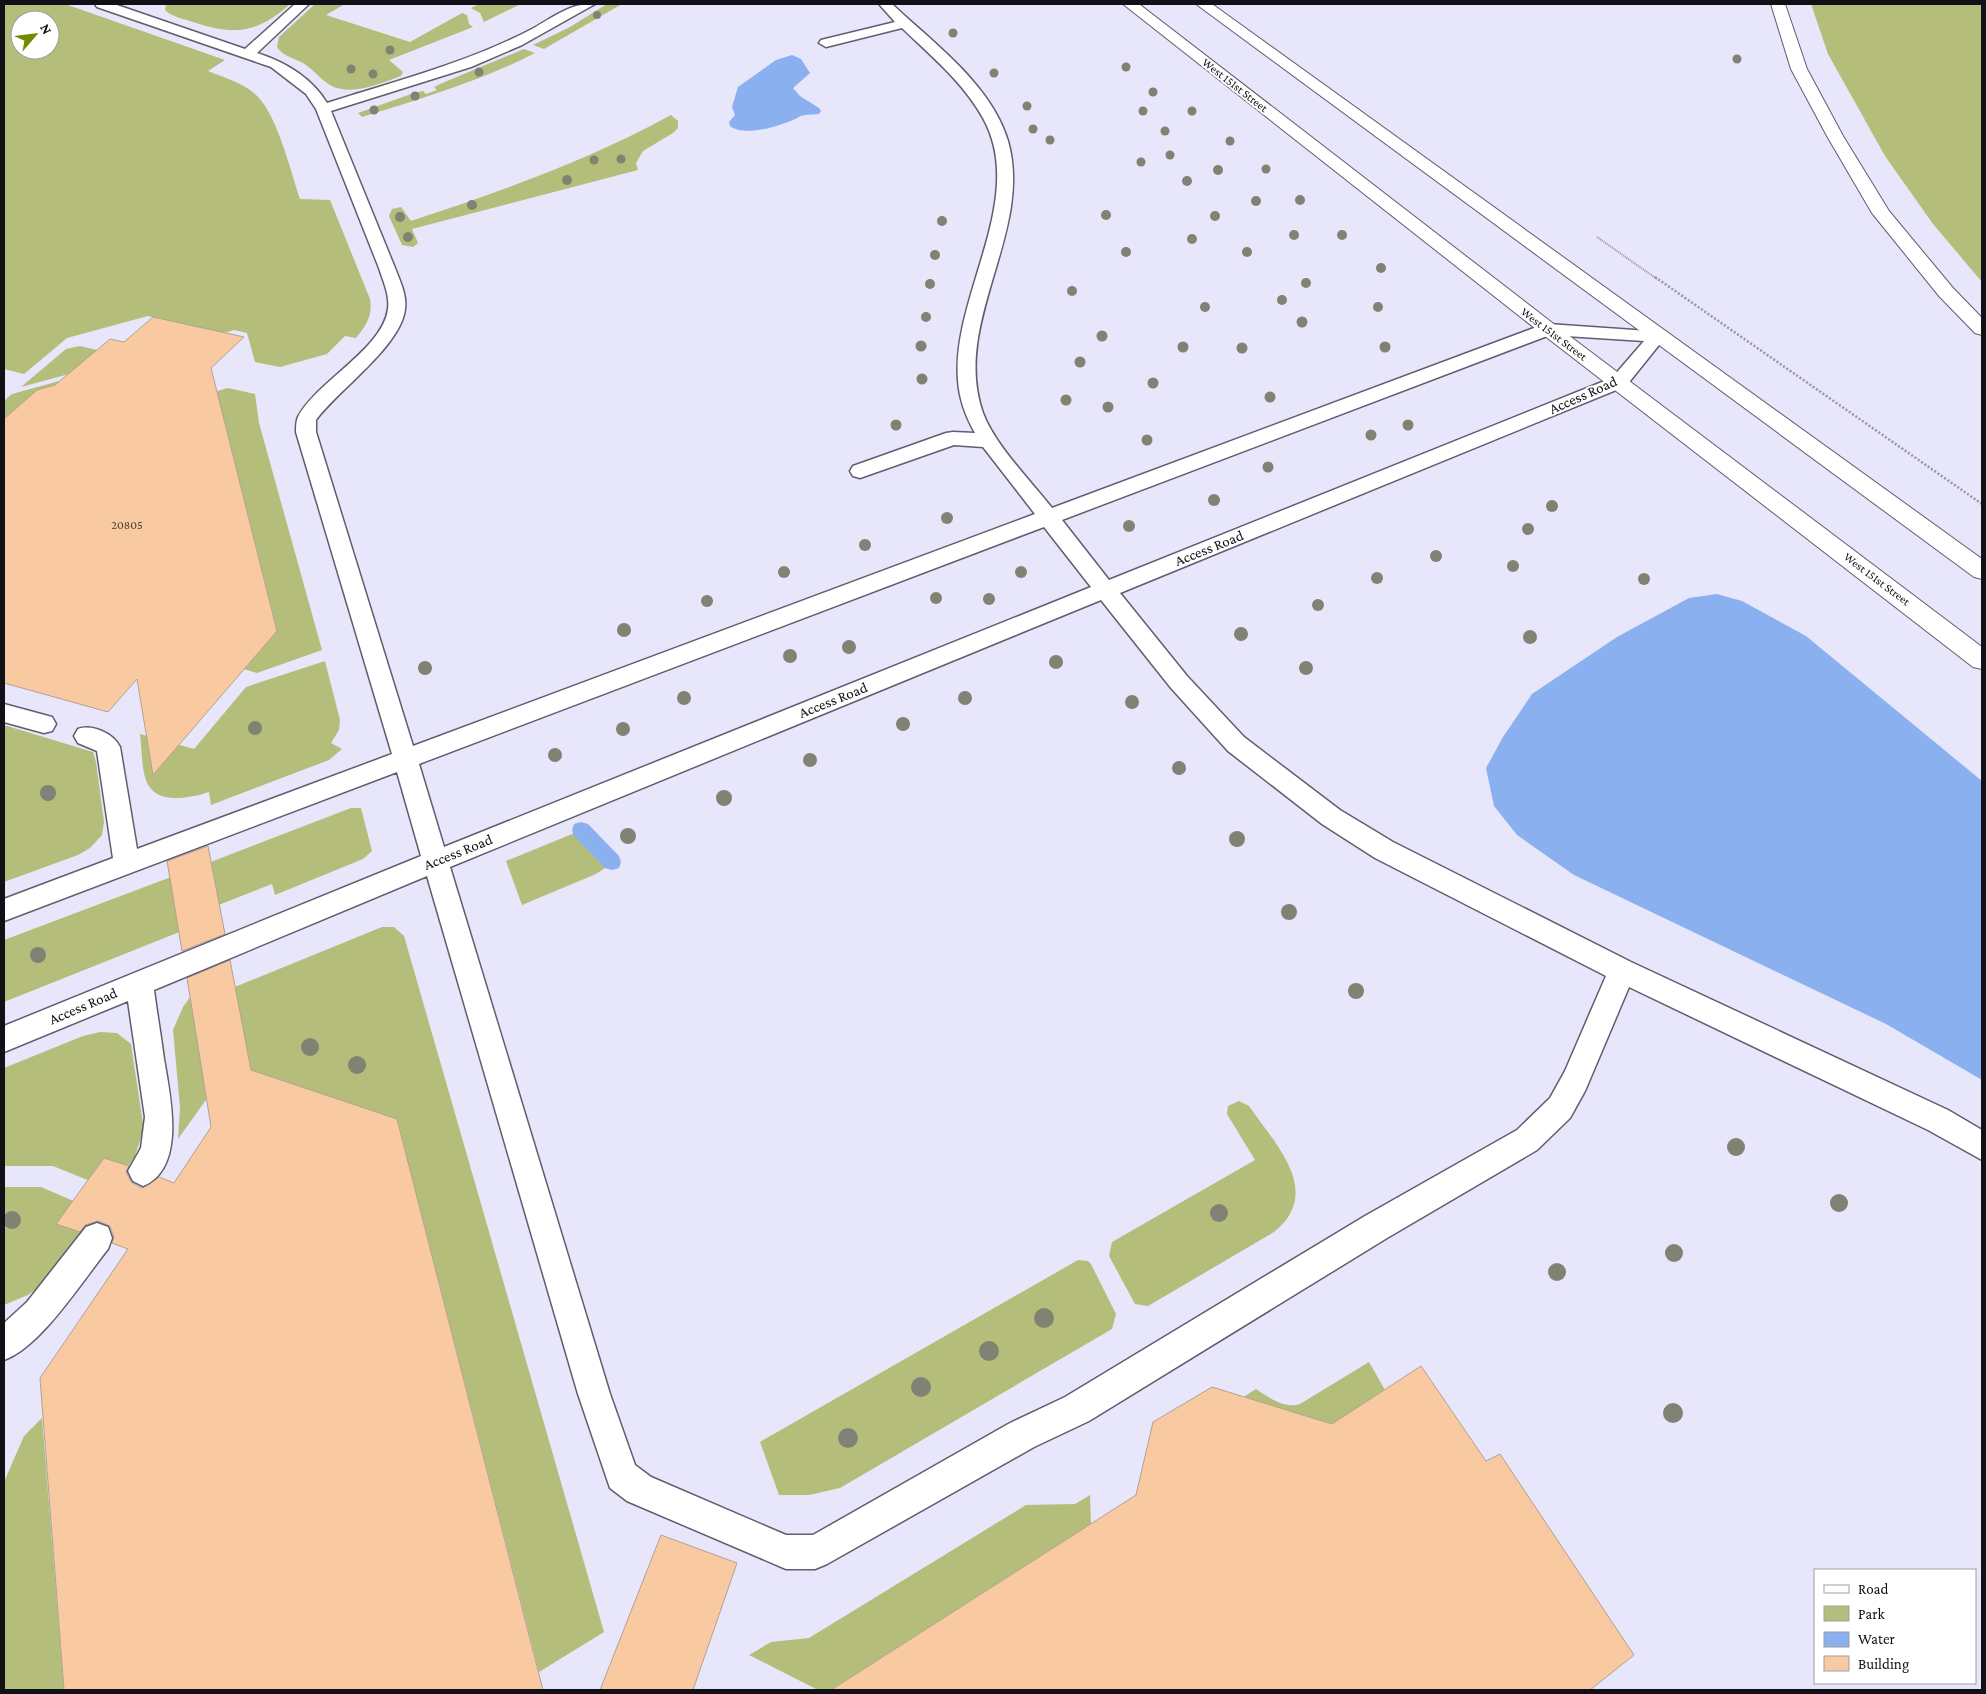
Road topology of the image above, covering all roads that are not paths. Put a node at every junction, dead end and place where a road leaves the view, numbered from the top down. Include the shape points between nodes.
1 (303, 4) edge
2 (588, 4) edge
3 (885, 4) edge
4 (1130, 4) edge
5 (1203, 4) edge
6 (1778, 4) edge
7 (113, 5) edge
8 (906, 23) junction
9 (826, 43) dead end
10 (247, 54) junction
11 (323, 109) junction
12 (1548, 329) junction
13 (1982, 329) edge
14 (1657, 336) junction
15 (1618, 382) junction
16 (989, 441) junction
17 (860, 471) dead end
18 (1048, 517) junction
19 (1982, 571) edge
20 (1105, 590) junction
21 (1982, 660) edge
22 (4, 713) edge
23 (44, 724) dead end
24 (86, 736) dead end
25 (404, 758) junction
26 (436, 861) junction
27 (127, 864) junction
28 (4, 910) edge
29 (1622, 971) junction
30 (140, 982) junction
31 (4, 1039) edge
32 (1982, 1146) edge
33 (142, 1171) dead end
34 (96, 1238) dead end
35 (4, 1344) edge

1 - 10 lane
2 - 11 lane via 517,42 466,64
3 - 8 lane
4 - 12 main road, West 151st Street
5 - 14 main road
6 - 13 main road via 1800,69 1834,136 1881,213 1946,292
7 - 10 lane
8 - 9 lane
8 - 16 lane via 969,85 991,119 1000,141 1004,163 1002,216 977,302 968,348 967,380 974,413
10 - 11 lane via 276,64 294,76 312,91
11 - 25 lane via 388,268 396,293 397,312 391,329 306,419 306,432
12 - 14 lane
12 - 15 main road, West 151st Street
12 - 18 lane
14 - 15 lane, Access Road
14 - 19 main road
15 - 20 lane, Access Road
15 - 21 main road, West 151st Street
16 - 17 lane via 953,438
16 - 18 lane
18 - 20 lane
18 - 25 lane
20 - 26 lane, Access Road
20 - 29 lane via 1236,744 1331,817 1384,850
22 - 23 lane
24 - 27 lane via 108,747
25 - 26 lane
25 - 27 lane
26 - 29 lane via 530,1185 622,1476 639,1489 786,1552 815,1552 1022,1435 1077,1409 1376,1227 1527,1140 1560,1108 1576,1081
26 - 30 lane, Access Road
27 - 28 lane
29 - 32 lane via 1938,1120
30 - 31 lane, Access Road
30 - 33 lane via 159,1117 155,1152
34 - 35 lane via 38,1314

